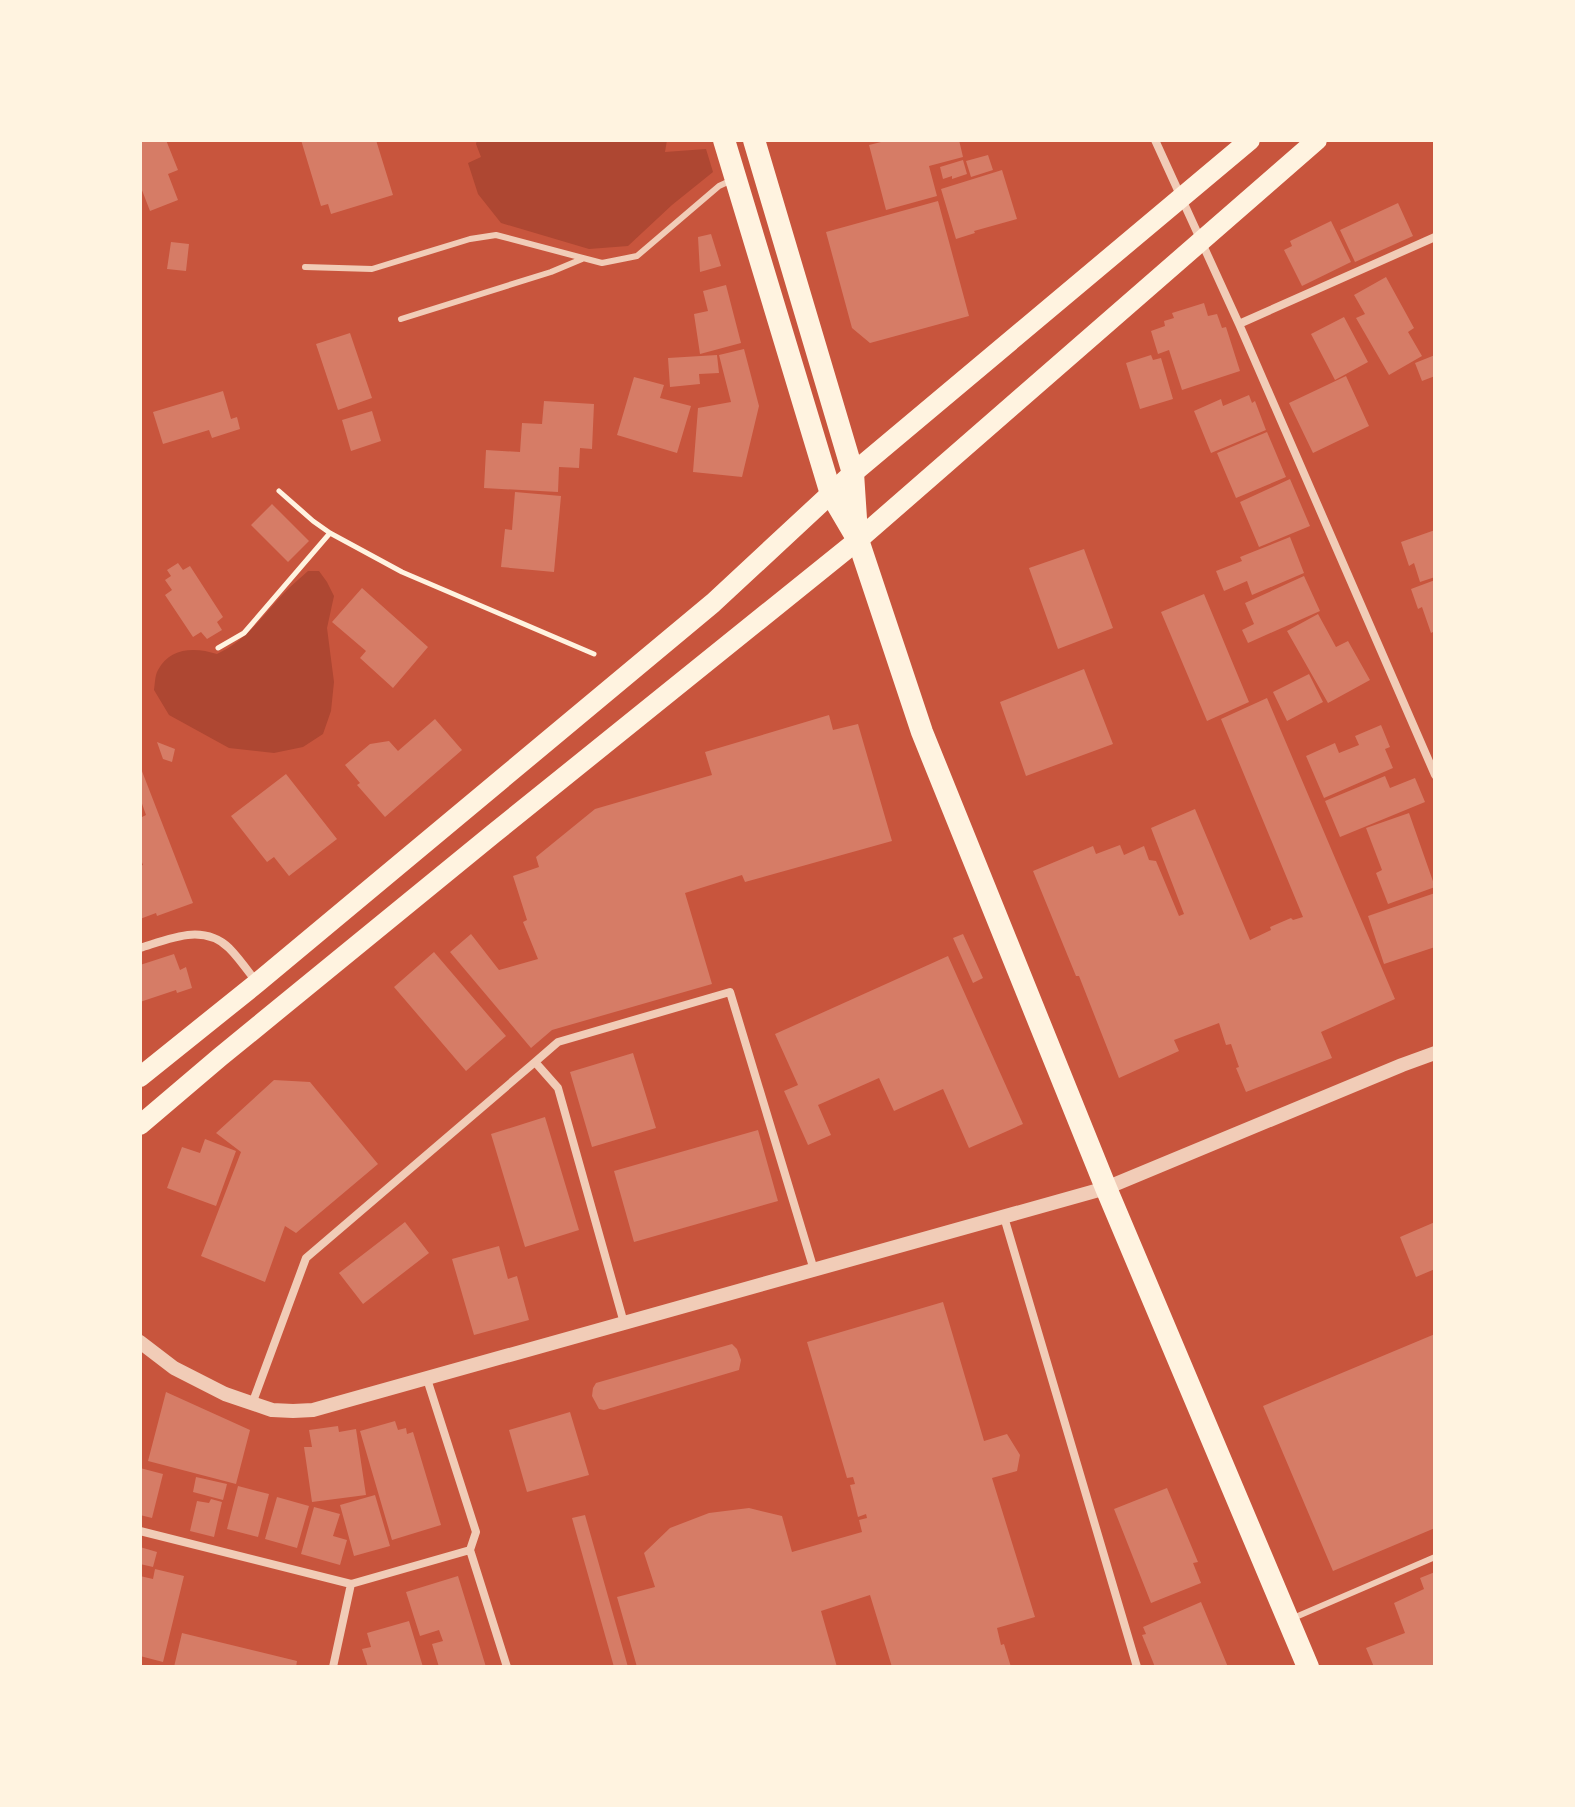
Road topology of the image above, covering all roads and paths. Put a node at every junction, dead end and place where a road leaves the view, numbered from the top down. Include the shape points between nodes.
1 (724, 140) edge
2 (754, 140) edge
3 (1155, 140) edge
4 (1250, 140) edge
5 (1317, 140) edge
6 (736, 179) junction
7 (1181, 197) junction
8 (1435, 237) edge
9 (1201, 241) junction
10 (582, 259) junction
11 (305, 267) dead end
12 (401, 319) dead end
13 (1239, 324) junction
14 (853, 473) junction
15 (279, 491) dead end
16 (831, 494) junction
17 (330, 533) junction
18 (858, 540) junction
19 (218, 648) dead end
20 (594, 654) dead end
21 (1435, 775) edge
22 (140, 948) edge
23 (257, 983) junction
24 (1435, 1053) edge
25 (535, 1062) junction
26 (140, 1077) edge
27 (140, 1125) edge
28 (1106, 1188) junction
29 (1004, 1217) junction
30 (814, 1270) junction
31 (624, 1323) junction
32 (140, 1342) edge
33 (427, 1379) junction
34 (252, 1404) junction
35 (140, 1531) edge
36 (470, 1550) junction
37 (1435, 1557) edge
38 (351, 1584) junction
39 (1288, 1620) junction
40 (333, 1667) edge
41 (507, 1667) edge
42 (1137, 1667) edge
43 (1308, 1667) edge

1 - 6 highway
2 - 14 highway
3 - 7 street
4 - 7 main road
5 - 9 main road
6 - 10 lane via 719,186 637,256 602,263
6 - 16 highway
7 - 9 street
7 - 14 main road
8 - 13 street
9 - 13 street
9 - 18 main road
10 - 11 lane via 496,235 372,269
10 - 12 lane
13 - 21 street
14 - 16 main road
14 - 18 highway
15 - 17 path
16 - 18 highway
16 - 23 main road via 713,603
17 - 19 path via 244,633
17 - 20 path via 402,572
18 - 27 main road
18 - 28 highway via 922,732
22 - 23 street via 184,934 210,936 229,948
23 - 26 main road
24 - 28 street
25 - 30 street via 558,1042 730,992
25 - 31 street via 558,1088
25 - 34 street via 306,1258
28 - 29 street
28 - 39 highway
29 - 30 street
29 - 42 street
30 - 31 street
31 - 33 street
32 - 34 street via 185,1375
33 - 34 street via 313,1410 272,1410
33 - 36 street via 476,1532
35 - 38 street
36 - 38 street
36 - 41 street
37 - 39 lane
38 - 40 street
39 - 43 highway

